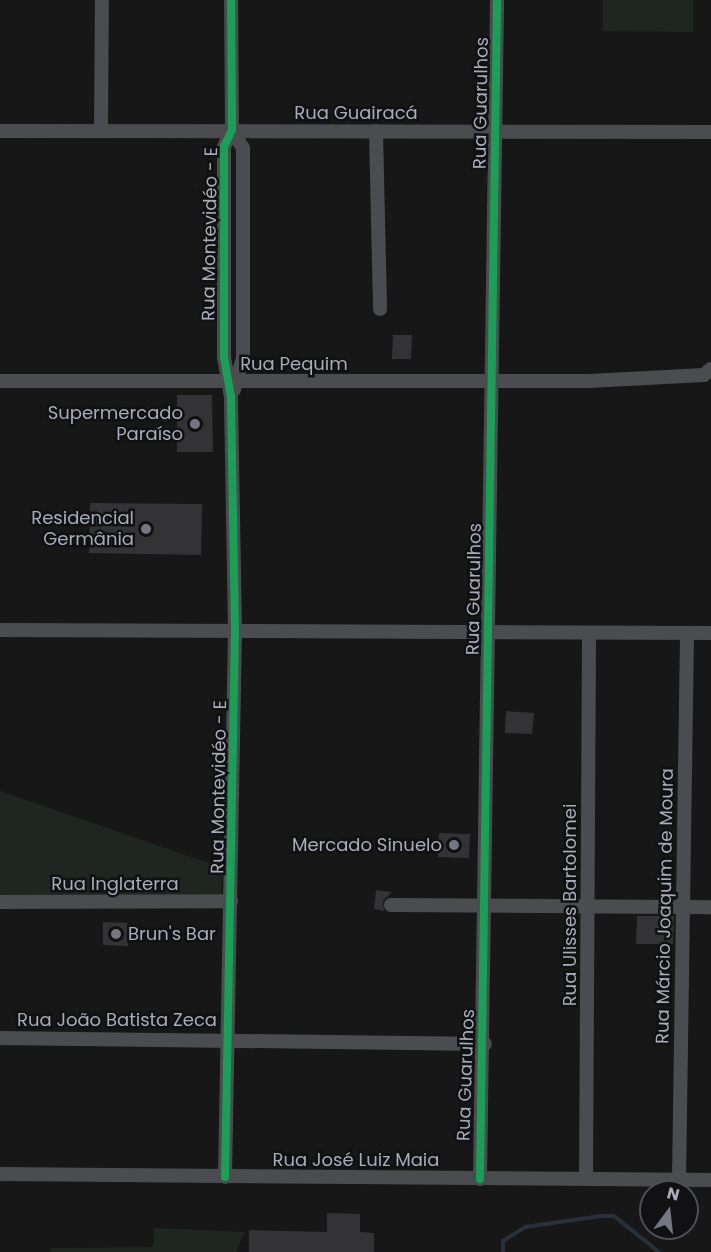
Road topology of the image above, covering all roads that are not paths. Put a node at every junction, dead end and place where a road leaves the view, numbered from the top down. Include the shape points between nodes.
1 (102, 0) edge
2 (231, 0) edge
3 (497, 0) edge
4 (232, 130) junction
5 (0, 131) edge
6 (100, 131) junction
7 (376, 131) junction
8 (496, 131) junction
9 (711, 132) edge
10 (380, 309) dead end
11 (711, 369) edge
12 (0, 381) edge
13 (493, 381) junction
14 (232, 382) junction
15 (0, 630) edge
16 (235, 630) junction
17 (487, 633) junction
18 (589, 633) junction
19 (687, 633) junction
20 (711, 633) edge
21 (231, 901) junction
22 (0, 903) edge
23 (392, 905) dead end
24 (588, 906) junction
25 (683, 907) junction
26 (711, 907) edge
27 (488, 908) junction
28 (0, 1038) edge
29 (229, 1039) junction
30 (485, 1044) junction
31 (0, 1174) edge
32 (225, 1177) junction
33 (586, 1178) junction
34 (480, 1179) junction
35 (679, 1180) joint

1 - 6 street
2 - 4 street, Rua Montevidéo - E
3 - 8 street, Rua Guarulhos
4 - 6 street, Rua Guairacá
4 - 7 street, Rua Guairacá
4 - 14 street, Rua Montevidéo - E via 224,147
4 - 14 street, Rua Montevidéo - E via 243,148 243,358
5 - 6 street, Rua Guairacá
7 - 8 street, Rua Guairacá
7 - 10 street
8 - 9 street, Rua Guairacá
8 - 13 street, Rua Guarulhos
11 - 13 street, Rua Pequim via 704,375
12 - 14 street, Rua Pequim
13 - 14 street, Rua Pequim
13 - 17 street, Rua Guarulhos
14 - 16 street, Rua Montevidéo - E
15 - 16 street
16 - 17 street
16 - 21 street, Rua Montevidéo - E
17 - 18 street
17 - 27 street, Rua Guarulhos
18 - 19 street
18 - 24 street, Rua Ulisses Bartolomei
19 - 20 street
19 - 25 street, Rua Márcio Joaquim de Moura
21 - 22 street, Rua Inglaterra
21 - 29 street, Rua Montevidéo - E
23 - 27 street
24 - 25 street
24 - 27 street
24 - 33 street, Rua Ulisses Bartolomei
25 - 26 street
25 - 35 street, Rua Márcio Joaquim de Moura
27 - 30 street, Rua Guarulhos
28 - 29 street, Rua João Batista Zeca
29 - 30 street, Rua João Batista Zeca
29 - 32 street, Rua Montevidéo - E
30 - 34 street, Rua Guarulhos
31 - 32 street, Rua José Luiz Maia
32 - 34 street, Rua José Luiz Maia
33 - 34 street, Rua José Luiz Maia
33 - 35 street, Rua José Luiz Maia

